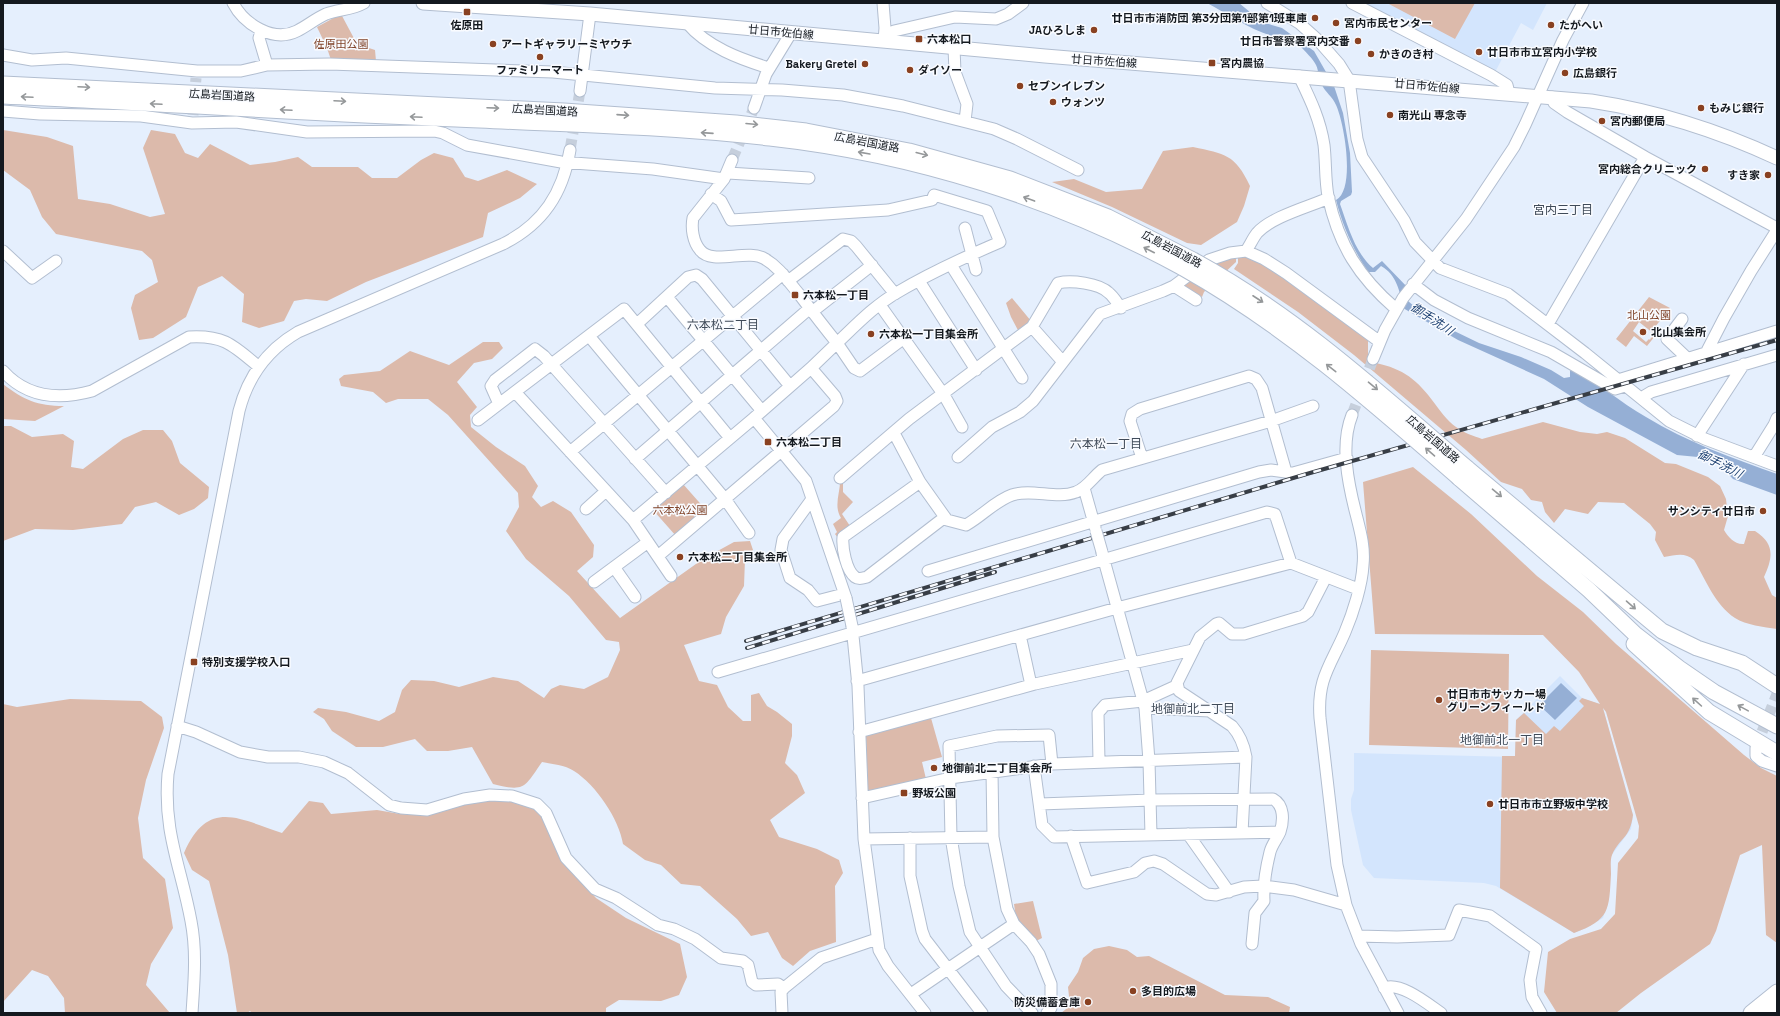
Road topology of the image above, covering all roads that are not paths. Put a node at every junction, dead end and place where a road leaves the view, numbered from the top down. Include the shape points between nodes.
1 (233, 3) edge
2 (364, 3) edge
3 (423, 3) edge
4 (429, 3) edge
5 (883, 3) edge
6 (1023, 3) edge
7 (1267, 3) edge
8 (1352, 3) edge
9 (1583, 3) edge
10 (590, 14) junction
11 (687, 23) junction
12 (261, 31) junction
13 (791, 33) junction
14 (884, 39) junction
15 (954, 48) junction
16 (3, 55) edge
17 (267, 65) junction
18 (769, 68) junction
19 (582, 75) junction
20 (1301, 76) junction
21 (1349, 80) junction
22 (3, 84) edge
23 (760, 90) junction
24 (580, 91) tunnel mouth
25 (1509, 93) junction
26 (3, 96) edge
27 (1539, 96) junction
28 (1552, 97) junction
29 (754, 108) tunnel mouth
30 (3, 111) edge
31 (965, 121) junction
32 (570, 150) tunnel mouth
33 (1644, 157) junction
34 (1777, 158) edge
35 (732, 160) tunnel mouth
36 (568, 162) junction
37 (1078, 170) dead end
38 (726, 176) junction
39 (809, 178) dead end
40 (711, 194) junction
41 (1329, 198) junction
42 (964, 228) dead end
43 (1777, 229) edge
44 (3, 251) edge
45 (1246, 251) junction
46 (972, 254) junction
47 (1433, 260) junction
48 (56, 261) dead end
49 (1188, 264) junction
50 (872, 265) junction
51 (951, 265) junction
52 (976, 270) dead end
53 (785, 278) junction
54 (919, 281) junction
55 (1413, 284) junction
56 (1174, 286) junction
57 (895, 294) junction
58 (667, 296) junction
59 (1196, 300) dead end
60 (880, 305) junction
61 (1397, 307) junction
62 (1121, 308) junction
63 (811, 310) junction
64 (733, 316) junction
65 (1682, 319) dead end
66 (637, 324) junction
67 (1548, 324) junction
68 (1032, 327) junction
69 (1777, 331) edge
70 (589, 336) junction
71 (904, 338) junction
72 (704, 341) junction
73 (1380, 342) junction
74 (837, 343) junction
75 (1004, 349) junction
76 (761, 350) junction
77 (1707, 351) junction
78 (1777, 355) edge
79 (1687, 358) junction
80 (1373, 359) tunnel mouth
81 (1063, 362) junction
82 (552, 364) junction
83 (1744, 364) junction
84 (259, 366) junction
85 (672, 367) junction
86 (811, 368) junction
87 (976, 370) junction
88 (3, 371) edge
89 (732, 375) junction
90 (1022, 378) dead end
91 (1622, 383) junction
92 (790, 386) junction
93 (515, 392) junction
94 (639, 395) junction
95 (944, 395) junction
96 (1641, 398) junction
97 (700, 402) junction
98 (499, 404) junction
99 (1313, 406) dead end
100 (758, 415) junction
101 (1352, 415) tunnel mouth
102 (1777, 418) edge
103 (478, 420) dead end
104 (1271, 421) junction
105 (604, 424) junction
106 (962, 427) dead end
107 (668, 430) junction
108 (894, 433) junction
109 (1697, 436) junction
110 (730, 438) junction
111 (781, 451) junction
112 (570, 452) junction
113 (958, 456) dead end
114 (1754, 457) junction
115 (635, 458) junction
116 (1142, 458) junction
117 (1347, 458) junction
118 (1776, 462) edge
119 (698, 466) junction
120 (1286, 472) junction
121 (1463, 473) junction
122 (840, 478) dead end
123 (920, 482) junction
124 (1084, 488) junction
125 (606, 491) junction
126 (666, 493) junction
127 (725, 499) junction
128 (812, 499) junction
129 (586, 509) dead end
130 (1503, 515) junction
131 (945, 517) junction
132 (633, 520) junction
133 (1095, 526) junction
134 (749, 533) dead end
135 (648, 542) junction
136 (658, 556) junction
137 (1103, 556) junction
138 (1291, 563) junction
139 (614, 567) junction
140 (928, 571) dead end
141 (671, 576) dead end
142 (1326, 577) junction
143 (594, 582) dead end
144 (1358, 589) junction
145 (845, 596) junction
146 (635, 597) dead end
147 (1117, 608) junction
148 (853, 630) junction
149 (1635, 634) junction
150 (1020, 635) junction
151 (1193, 650) junction
152 (1732, 659) junction
153 (1652, 661) junction
154 (1133, 663) junction
155 (718, 672) dead end
156 (1777, 673) edge
157 (857, 681) junction
158 (1032, 685) junction
159 (1176, 686) junction
160 (1777, 686) edge
161 (1144, 704) junction
162 (1210, 711) junction
163 (176, 726) junction
164 (1777, 726) edge
165 (859, 732) junction
166 (1756, 748) dead end
167 (1777, 753) edge
168 (1246, 757) junction
169 (1149, 761) junction
170 (1099, 762) junction
171 (1052, 764) junction
172 (1034, 766) junction
173 (1777, 766) edge
174 (992, 771) junction
175 (950, 778) junction
176 (862, 798) junction
177 (1244, 799) junction
178 (1151, 800) junction
179 (1040, 804) junction
180 (1280, 832) junction
181 (1242, 833) junction
182 (1188, 834) junction
183 (1151, 835) junction
184 (1070, 836) junction
185 (951, 837) junction
186 (993, 837) junction
187 (910, 838) junction
188 (864, 839) junction
189 (1263, 886) junction
190 (1229, 892) junction
191 (1346, 906) junction
192 (1014, 924) junction
193 (1358, 936) junction
194 (877, 939) junction
195 (1252, 944) dead end
196 (980, 947) junction
197 (948, 969) junction
198 (784, 988) junction
199 (1384, 988) junction
200 (1777, 992) edge
201 (910, 994) junction
202 (1777, 995) edge
203 (1777, 1008) edge
204 (1537, 1010) edge
205 (192, 1013) edge
206 (782, 1013) edge
207 (925, 1013) edge
208 (982, 1013) edge
209 (1032, 1013) edge
210 (1047, 1013) edge
211 (1398, 1013) edge
212 (1441, 1013) edge
213 (1751, 1013) edge
214 (1770, 1013) edge

1 - 12 street via 242,16
2 - 12 street via 320,17 297,32 287,34
3 - 4 main road, 廿日市佐伯線
4 - 10 main road, 廿日市佐伯線
5 - 14 street
6 - 14 street via 1008,14 996,18 955,17 900,30
7 - 21 street via 1299,23 1317,39
8 - 25 street via 1491,75 1507,85
9 - 27 street via 1565,36
10 - 11 main road, 廿日市佐伯線
10 - 19 street
11 - 13 main road, 廿日市佐伯線
11 - 18 street via 697,33 730,54
12 - 17 street via 259,38
13 - 14 main road, 廿日市佐伯線
13 - 18 street
14 - 15 main road, 廿日市佐伯線
15 - 20 main road, 廿日市佐伯線
15 - 31 street via 954,72 967,104
16 - 17 street via 32,60 66,58 197,75 241,71
17 - 19 street via 330,64
18 - 23 street
19 - 23 street
19 - 24 street
20 - 21 main road, 廿日市佐伯線
20 - 41 street via 1318,115
21 - 25 main road, 廿日市佐伯線
21 - 47 street via 1356,139 1362,157 1404,220 1415,242
22 -> 49 highway, 広島岩国道路 via 564,111 750,124 806,131 909,150 1010,179 1108,217
23 - 29 street
23 - 31 street via 843,95
25 - 27 main road, 廿日市佐伯線
49 -> 26 highway, 広島岩国道路 via 1006,191 906,162 804,143 735,135 563,123
27 - 28 main road, 廿日市佐伯線
27 - 47 street via 1501,168 1466,219
28 - 33 street via 1554,103 1563,110
28 - 34 main road, 廿日市佐伯線 via 1618,105 1672,118 1726,135
30 - 36 street via 236,122 307,132 434,131 467,145
31 - 37 street via 994,129
32 - 36 street
33 - 43 street
33 - 67 street
35 - 38 street
36 - 38 street
36 - 84 street via 561,186 549,206 521,234 298,332 279,344
38 - 39 street
38 - 40 street
40 - 46 street via 721,201 731,220 888,210 920,204 932,200 934,195 987,211 1000,242
40 - 53 street via 693,218 691,226 700,250 707,256 733,257 749,254 764,258 777,267
41 - 45 street via 1286,216 1272,219 1257,233
41 - 61 street via 1348,253 1356,266 1375,291
42 - 46 street
43 - 77 street via 1747,277
44 - 48 street via 32,278
45 - 56 street via 1209,260
45 - 73 street via 1286,273
46 - 51 street
46 - 52 street
47 - 55 street
47 - 67 street via 1445,271 1502,291
49 - 121 highway, 広島岩国道路, bridge via 1311,352
50 - 53 street via 851,241 843,239
50 - 57 street
50 - 63 street
51 - 54 street
51 - 75 street
53 - 63 street
53 - 64 street
54 - 57 street
54 - 87 street
55 - 61 street
55 - 91 street via 1434,300 1468,318 1551,352 1615,389
56 - 59 street
56 - 62 street
57 - 60 street
58 - 64 street via 688,277 696,275
58 - 66 street
58 - 72 street
60 - 71 street
60 - 74 street
61 - 73 street
62 - 68 street via 1102,288 1070,281 1058,283
62 - 81 street via 1100,314
63 - 74 street
63 - 76 street
64 - 72 street
64 - 76 street
65 - 79 street via 1667,339
66 - 70 street via 624,309
66 - 85 street
67 - 91 street
68 - 75 street
68 - 81 street
69 - 77 street
70 - 82 street
70 - 94 street
71 - 74 street via 860,371 854,368
71 - 95 street
72 - 85 street
72 - 89 street
73 - 80 street
74 - 86 street
75 - 87 street
75 - 90 street
76 - 89 street
76 - 92 street
77 - 79 street
78 - 83 street
79 - 91 street
81 - 113 street via 1033,401 1020,412 992,427
82 - 93 street
82 - 98 street via 535,349 495,380 491,386
82 - 105 street
83 - 96 street via 1650,392
83 - 109 street
84 - 88 street via 231,344 206,336 184,339 92,391 76,396 39,394 19,385
84 - 163 street via 246,390 239,411
85 - 94 street
85 - 97 street
86 - 92 street
86 - 111 street via 837,401 829,411
87 - 95 street
89 - 97 street
89 - 100 street
91 - 96 street
92 - 100 street
93 - 98 street
93 - 112 street
94 - 105 street
94 - 107 street
95 - 106 street
95 - 108 street via 910,418
96 - 109 street via 1667,420
97 - 107 street
97 - 110 street
98 - 103 street
99 - 104 street
100 - 110 street
100 - 111 street
101 - 117 street via 1346,438
102 - 114 street
104 - 116 street
104 - 116 street via 1262,388 1256,379 1249,376 1140,409 1132,414 1130,421
104 - 120 street
105 - 112 street
105 - 115 street
107 - 115 street
107 - 119 street
108 - 122 street
108 - 123 street
109 - 114 street
110 - 119 street
111 - 127 street
111 - 128 street via 806,480
112 - 125 street
114 - 118 street
115 - 126 street
116 - 124 street via 1102,470
117 - 120 street via 1293,473
117 - 144 street via 1350,487 1364,554
119 - 126 street
119 - 127 street
120 - 133 street via 1259,472
121 - 130 highway, 広島岩国道路
121 -> 152 highway, 広島岩国道路 via 1601,580 1662,631 1685,643
123 - 131 street
123 - 131 street via 843,537 842,545 855,577 867,577
124 - 131 street via 1061,495 1013,494 966,525 947,520
124 - 133 street
125 - 129 street
125 - 132 street
126 - 132 street
127 - 134 street
127 - 136 street
128 - 145 street
128 - 145 street via 783,540 781,550 790,578 808,590 816,601
130 - 149 highway, 広島岩国道路
130 - 153 highway via 1546,564
132 - 135 street
133 - 137 street, bridge
133 - 140 street
135 - 136 street
135 - 139 street
136 - 141 street
137 - 138 street via 1267,512 1275,514
137 - 147 street
137 - 148 street
138 - 142 street
138 - 147 street
139 - 143 street
139 - 146 street
142 - 144 street
142 - 151 street via 1308,612 1303,616 1244,634 1232,634 1219,623 1200,637
144 - 191 street via 1346,630 1326,670 1319,706 1337,865
145 - 148 street, bridge
147 - 150 street
147 - 154 street
148 - 155 street via 780,655
148 - 157 street
149 - 153 highway
164 -> 149 highway via 1714,692
150 - 157 street
150 - 158 street
151 - 154 street
151 - 159 street
152 - 156 highway via 1752,663
152 - 160 highway via 1752,668
167 -> 153 highway via 1718,719
154 - 158 street
154 - 161 street
157 - 165 street
158 - 165 street
159 - 161 street
159 - 162 street via 1179,691
161 - 162 street
161 - 169 street
161 - 170 street via 1105,705 1101,708 1098,713
162 - 168 street via 1237,732 1245,747
163 - 198 street via 240,752 324,762 348,773 388,805 401,808 427,810 490,795 512,796 537,804 546,812 566,858 595,889 616,898 658,925 695,939 721,958 742,961 748,965 752,982 756,985 778,984
163 - 205 street via 166,806 170,838 194,938
165 - 176 street
166 - 173 street via 1756,756
168 - 169 street
168 - 177 street
169 - 170 street
169 - 178 street
170 - 171 street
171 - 172 street
171 - 175 street via 1049,735 997,736 949,746
172 - 174 street
172 - 179 street
174 - 175 street
174 - 186 street
175 - 176 street
175 - 185 street
176 - 188 street
177 - 178 street
177 - 180 street via 1273,799 1280,803
177 - 181 street
178 - 179 street
178 - 183 street
179 - 184 street via 1042,825 1047,832 1054,836
180 - 181 street
180 - 189 street via 1272,845
181 - 182 street
182 - 183 street
182 - 190 street
183 - 184 street
184 - 190 street via 1087,883 1134,872 1145,863 1154,861 1163,864 1207,894
185 - 186 street
185 - 187 street
185 - 196 street via 970,932
186 - 192 street via 1007,909
187 - 188 street
187 - 197 street via 910,876 922,931
188 - 194 street
189 - 190 street via 1244,887
189 - 191 street via 1294,890
189 - 195 street via 1264,901 1255,913
191 - 193 street
192 - 196 street
192 - 210 street via 1039,954 1050,984 1051,1008
193 - 199 street
193 - 204 street via 1449,935 1459,910 1490,916 1536,949 1530,980
194 - 198 street via 821,958
194 - 201 street via 879,950 888,966
196 - 197 street
196 - 209 street via 1006,986
197 - 201 street
197 - 208 street
198 - 206 street via 781,992
199 - 211 street
199 - 212 street via 1398,987
200 - 213 highway
201 - 207 street
202 - 213 highway
203 - 214 highway

